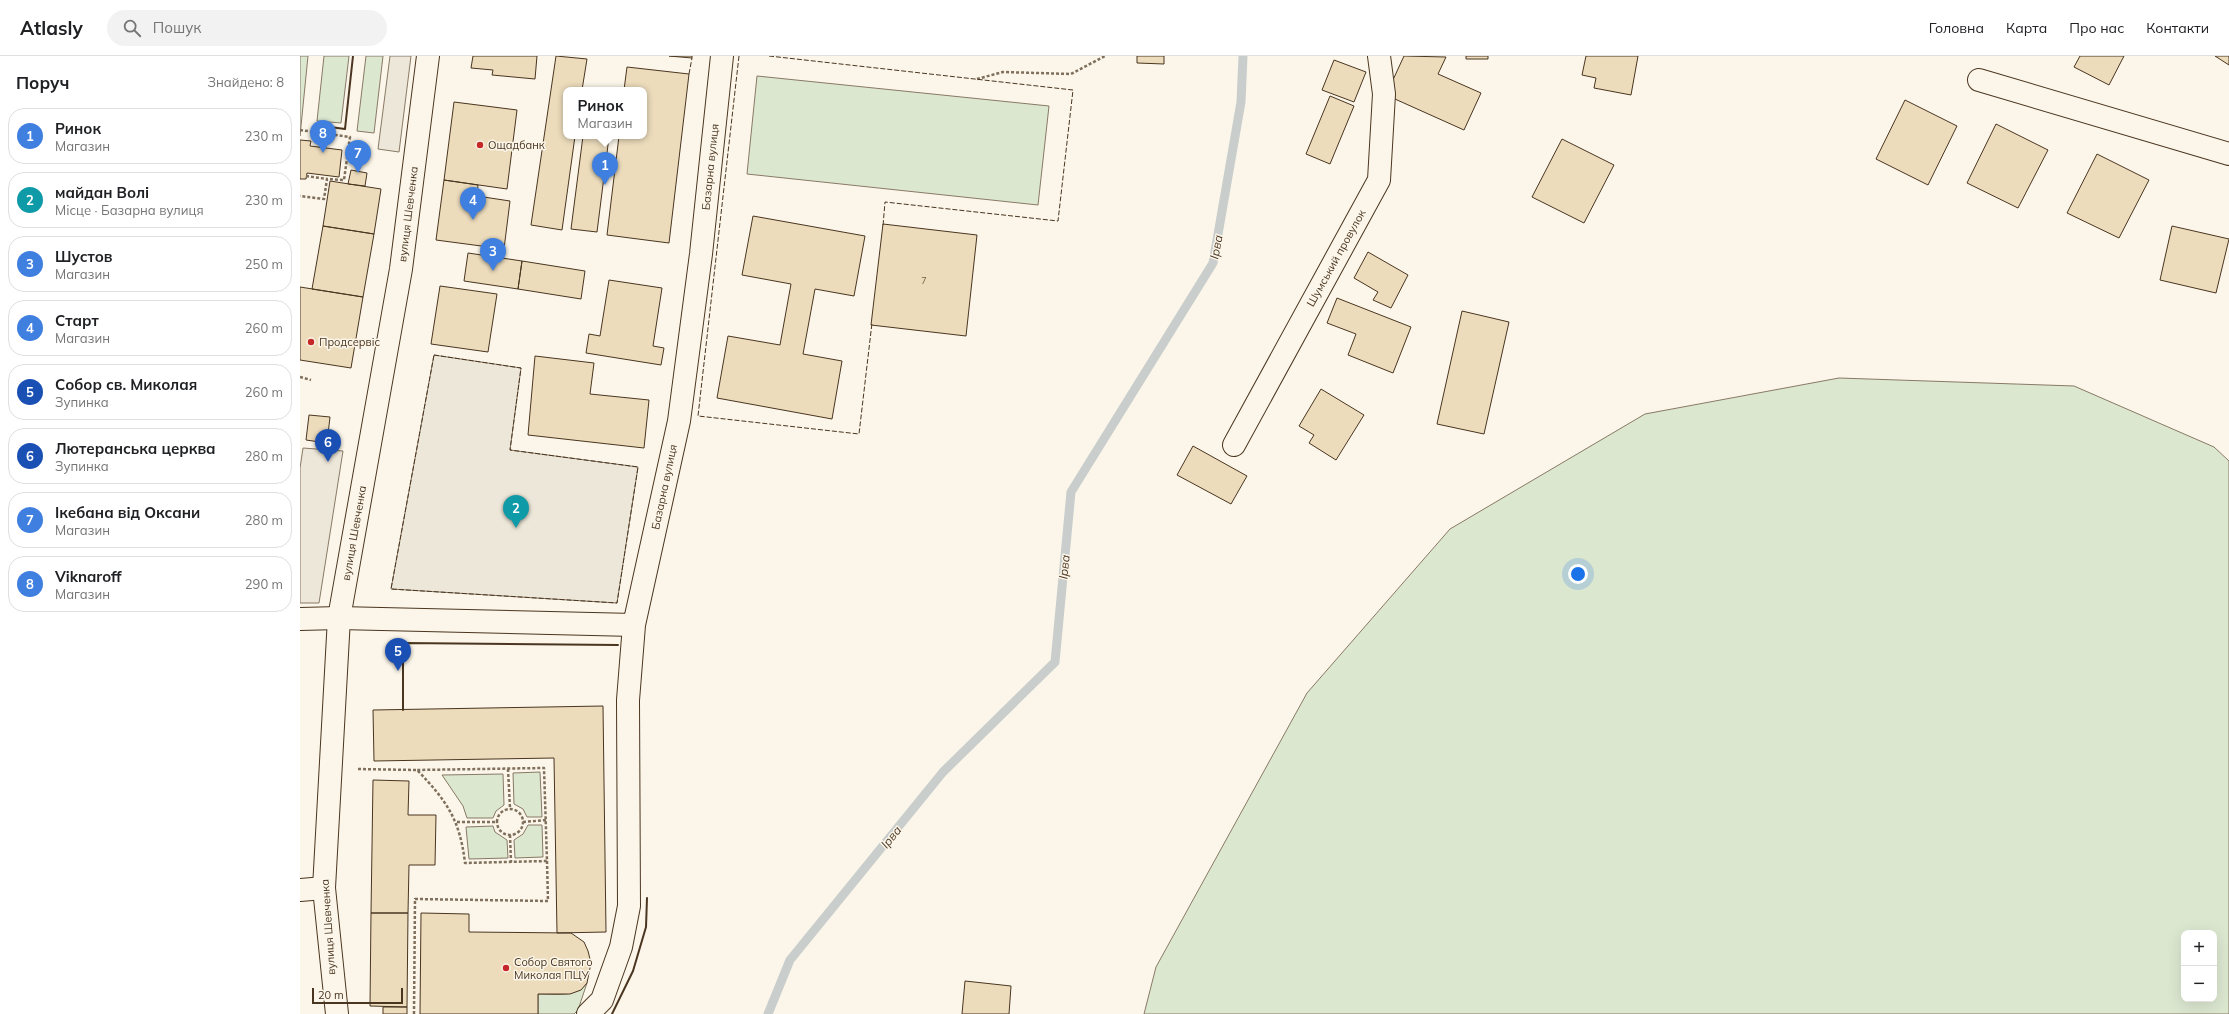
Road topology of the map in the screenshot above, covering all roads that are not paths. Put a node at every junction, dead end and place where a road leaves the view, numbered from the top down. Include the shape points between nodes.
1 (428, 56) edge
2 (722, 56) edge
3 (1380, 56) edge
4 (1979, 80) dead end
5 (2229, 154) edge
6 (1234, 445) dead end
7 (339, 618) junction
8 (300, 619) edge
9 (634, 625) junction
10 (324, 888) junction
11 (300, 890) edge
12 (337, 1014) edge
13 (588, 1014) edge

1 - 7 street, вулиця Шевченка via 401,269
2 - 9 street, Базарна вулиця via 700,261 679,421
3 - 6 street, Шумський провулок via 1384,94 1379,180
4 - 5 street
7 - 8 street
7 - 9 street
7 - 10 street, вулиця Шевченка
9 - 13 street, Базарна вулиця via 628,700 629,906 621,948 602,1000
10 - 11 street
10 - 12 street, вулиця Шевченка

